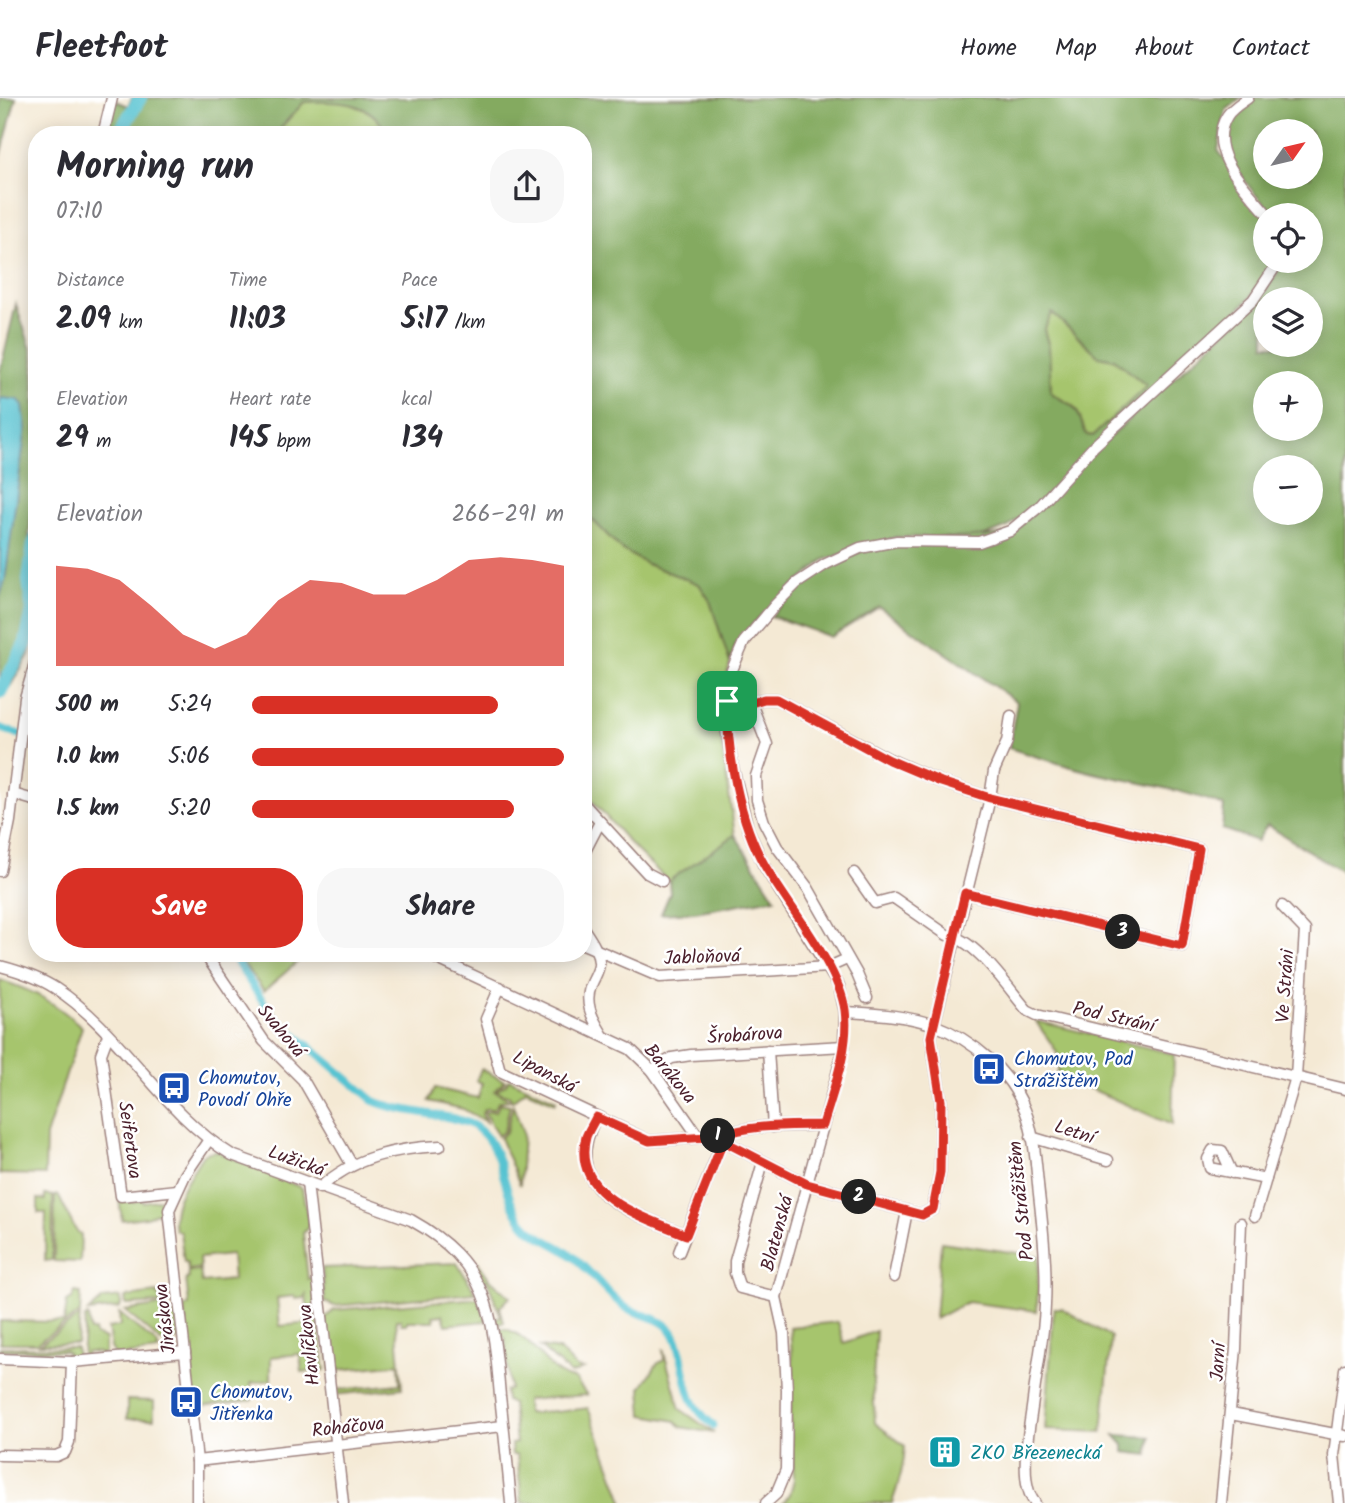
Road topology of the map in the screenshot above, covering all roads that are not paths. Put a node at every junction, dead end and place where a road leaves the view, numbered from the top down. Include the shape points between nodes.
1 (112, 98) edge
2 (1248, 98) edge
3 (104, 126) edge
4 (1258, 203) edge
5 (1271, 273) edge
6 (28, 688) edge
7 (727, 701) junction
8 (751, 703) junction
9 (1011, 716) dead end
10 (13, 793) junction
11 (28, 798) edge
12 (990, 798) junction
13 (592, 813) edge
14 (600, 822) junction
15 (592, 838) edge
16 (0, 871) edge
17 (854, 873) dead end
18 (662, 881) dead end
19 (965, 893) junction
20 (1282, 906) dead end
21 (955, 936) junction
22 (592, 942) edge
23 (592, 948) edge
24 (597, 950) junction
25 (847, 959) junction
26 (210, 962) edge
27 (446, 962) edge
28 (459, 962) edge
29 (0, 966) edge
30 (829, 967) junction
31 (462, 969) junction
32 (500, 988) junction
33 (867, 998) dead end
34 (845, 1012) junction
35 (935, 1026) junction
36 (602, 1034) junction
37 (108, 1035) junction
38 (844, 1046) junction
39 (768, 1050) junction
40 (652, 1070) junction
41 (1296, 1077) junction
42 (1345, 1089) edge
43 (596, 1117) junction
44 (823, 1125) junction
45 (774, 1127) junction
46 (698, 1136) junction
47 (721, 1136) junction
48 (1031, 1137) junction
49 (208, 1141) junction
50 (440, 1146) dead end
51 (1108, 1160) dead end
52 (763, 1162) junction
53 (352, 1165) junction
54 (1233, 1173) dead end
55 (1266, 1179) junction
56 (307, 1183) junction
57 (807, 1184) junction
58 (320, 1188) junction
59 (177, 1190) junction
60 (907, 1211) junction
61 (1255, 1216) dead end
62 (1241, 1223) dead end
63 (686, 1235) junction
64 (679, 1252) dead end
65 (894, 1277) dead end
66 (776, 1297) junction
67 (185, 1352) junction
68 (0, 1359) edge
69 (72, 1362) junction
70 (1345, 1368) edge
71 (1231, 1414) junction
72 (503, 1426) junction
73 (1341, 1436) edge
74 (337, 1444) junction
75 (0, 1455) edge
76 (197, 1461) junction
77 (197, 1503) edge
78 (343, 1503) edge
79 (511, 1503) edge
80 (766, 1503) edge
81 (1035, 1503) edge
82 (1222, 1503) edge
83 (1339, 1503) edge

1 - 3 street
2 - 4 street via 1229,113 1222,127 1222,149 1233,173
5 - 7 street, Blatenská via 1253,300 1094,446 1040,506 1010,531 979,542 897,541 860,548 797,583 744,642 732,670
6 - 10 street
7 - 8 street
7 - 30 street, Blatenská via 727,732 748,829 763,864
8 - 12 street via 776,699 889,760
8 - 25 street via 767,744 756,776 764,822
9 - 12 street
10 - 11 street
10 - 16 street
12 - 19 street
12 - 19 street via 1199,849 1182,946
13 - 14 street
14 - 15 street
14 - 18 street via 647,873
17 - 21 street, Pod Strání via 875,903 894,898
19 - 21 street
20 - 41 street, Ve Stráni via 1305,930
21 - 35 street
21 - 41 street, Pod Strání via 971,946 1027,1010 1037,1015
22 - 24 street
23 - 24 street, Jabloňová
24 - 30 street, Jabloňová via 660,977
24 - 36 street via 600,966 589,989 588,1004
25 - 30 street
25 - 33 street
26 - 53 street, Svahová via 264,1041 303,1080
27 - 31 street, Barákova
28 - 31 street
29 - 37 street, Lužická via 55,988
30 - 34 street, Blatenská
31 - 32 street, Barákova
32 - 36 street, Barákova
32 - 43 street, Lipanská via 486,1019 500,1071
34 - 35 street, Pod Strážištěm via 903,1017
34 - 38 street, Blatenská
35 - 48 street, Pod Strážištěm via 973,1046 996,1066 1017,1092
35 - 60 street via 931,1037 941,1101 940,1172 933,1209 922,1215
36 - 40 street, Barákova via 630,1049
37 - 49 street, Lužická
37 - 59 street, Seifertova via 102,1054 121,1196
38 - 39 street, Šrobárova
38 - 44 street, Blatenská
39 - 40 street, Šrobárova via 672,1058
39 - 45 street
40 - 46 street, Barákova
41 - 42 street, Pod Strání
41 - 55 street
43 - 46 street, Lipanská via 649,1141
43 - 63 street via 586,1137 584,1155 596,1187 609,1200
44 - 45 street, Lipanská
44 - 57 street, Blatenská
45 - 47 street, Lipanská
46 - 47 street, Lipanská
47 - 52 street
47 - 63 street
48 - 51 street, Letní
48 - 81 street, Pod Strážištěm via 1044,1242 1045,1305 1026,1464 1029,1496
49 - 56 street, Lužická via 232,1155
49 - 59 street, Jiráskova
50 - 53 street via 388,1152
52 - 57 street
52 - 66 street via 735,1273 740,1288
53 - 58 street
54 - 55 street
55 - 61 street
56 - 58 street, Lužická
56 - 74 street, Havlíčkova
57 - 60 street
57 - 66 street, Blatenská
58 - 72 street, Lužická via 431,1231 472,1274 494,1329
59 - 67 street, Jiráskova via 169,1210
60 - 65 street
62 - 71 street, Jarní
63 - 64 street
66 - 80 street, Blatenská via 784,1333 786,1470 776,1494
67 - 69 street
67 - 76 street, Jiráskova
68 - 69 street
69 - 75 street via 65,1452 56,1456
70 - 73 street
71 - 73 street
71 - 82 street, Jarní
72 - 74 street, Roháčova
72 - 79 street, Lužická
73 - 83 street via 1334,1455
74 - 76 street, Roháčova
74 - 78 street, Havlíčkova
76 - 77 street, Jiráskova

